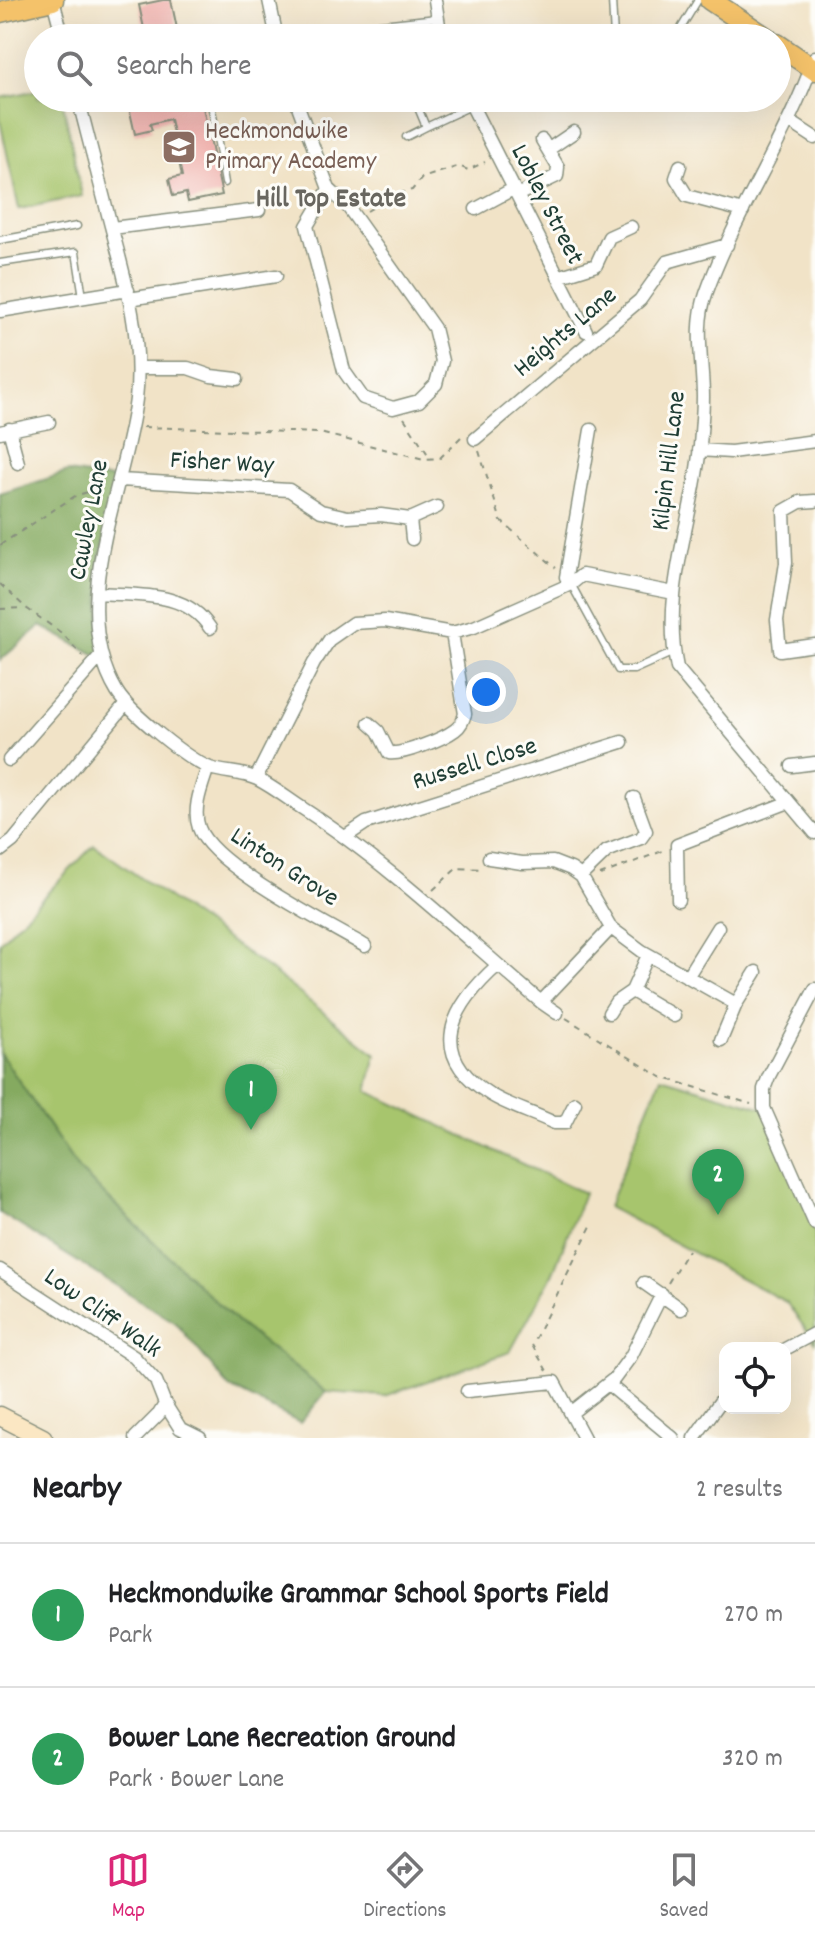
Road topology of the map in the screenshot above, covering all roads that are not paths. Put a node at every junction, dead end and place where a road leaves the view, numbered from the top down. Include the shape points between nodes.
1 (53, 0) edge
2 (269, 0) edge
3 (435, 0) edge
4 (612, 0) edge
5 (698, 0) edge
6 (710, 0) edge
7 (0, 12) edge
8 (437, 18) junction
9 (59, 24) edge
10 (274, 24) edge
11 (382, 24) edge
12 (438, 24) edge
13 (613, 24) edge
14 (683, 24) edge
15 (746, 24) edge
16 (791, 52) edge
17 (814, 65) edge
18 (82, 112) edge
19 (212, 112) edge
20 (300, 112) edge
21 (420, 112) edge
22 (452, 112) edge
23 (475, 112) edge
24 (789, 121) junction
25 (426, 127) junction
26 (574, 132) dead end
27 (406, 137) dead end
28 (815, 138) edge
29 (680, 166) dead end
30 (225, 183) dead end
31 (329, 189) junction
32 (515, 192) junction
33 (476, 209) dead end
34 (259, 210) dead end
35 (743, 211) junction
36 (77, 226) dead end
37 (631, 227) dead end
38 (112, 228) junction
39 (0, 240) edge
40 (727, 245) junction
41 (0, 263) edge
42 (276, 276) dead end
43 (558, 277) junction
44 (128, 294) junction
45 (83, 297) junction
46 (0, 311) edge
47 (586, 331) dead end
48 (138, 368) junction
49 (237, 379) dead end
50 (49, 422) dead end
51 (591, 430) dead end
52 (5, 431) edge
53 (475, 439) road end
54 (815, 441) edge
55 (699, 450) junction
56 (18, 463) dead end
57 (120, 480) junction
58 (815, 501) edge
59 (437, 507) dead end
60 (410, 519) junction
61 (412, 539) dead end
62 (568, 580) junction
63 (97, 593) junction
64 (674, 593) junction
65 (210, 628) dead end
66 (452, 633) junction
67 (815, 645) edge
68 (674, 652) junction
69 (100, 657) junction
70 (126, 704) junction
71 (369, 723) dead end
72 (622, 742) dead end
73 (9, 760) dead end
74 (815, 763) edge
75 (792, 766) dead end
76 (208, 767) junction
77 (256, 778) junction
78 (634, 798) dead end
79 (789, 802) junction
80 (815, 833) edge
81 (345, 837) junction
82 (0, 851) edge
83 (487, 863) road end
84 (582, 879) junction
85 (678, 900) dead end
86 (718, 927) dead end
87 (611, 928) junction
88 (365, 946) dead end
89 (648, 955) junction
90 (498, 965) junction
91 (756, 972) dead end
92 (687, 977) junction
93 (815, 989) edge
94 (632, 991) junction
95 (541, 1002) junction
96 (736, 1004) junction
97 (557, 1013) road end
98 (609, 1013) dead end
99 (674, 1016) dead end
100 (721, 1040) dead end
101 (575, 1103) dead end
102 (815, 1224) edge
103 (0, 1270) edge
104 (644, 1283) dead end
105 (662, 1294) junction
106 (681, 1309) dead end
107 (815, 1333) edge
108 (791, 1346) edge
109 (608, 1384) junction
110 (467, 1391) dead end
111 (719, 1403) edge
112 (165, 1404) junction
113 (571, 1413) junction
114 (0, 1416) edge
115 (43, 1438) edge
116 (135, 1438) edge
117 (200, 1438) edge
118 (584, 1438) edge
119 (673, 1438) edge
120 (694, 1438) edge

1 - 7 main road
1 - 9 street
2 - 10 street
3 - 8 street
4 - 13 lane
5 - 14 lane
6 - 15 main road
8 - 11 lane
8 - 12 street
16 - 17 main road
17 - 24 street, Kilpin Hill Lane
18 - 38 street, Cawley Lane
19 - 30 lane
20 - 31 street
21 - 25 lane
22 - 25 lane
23 - 32 street, Lobley Street
24 - 28 street
24 - 35 street, Kilpin Hill Lane
25 - 27 lane
26 - 32 street via 546,144 557,176
29 - 35 street via 676,178 687,196
31 - 31 street via 307,226 344,371 363,398 396,407 419,401 436,384 442,361 434,328 356,218
32 - 33 street
32 - 43 street, Lobley Street
34 - 38 street
35 - 40 street, Kilpin Hill Lane
36 - 39 lane
37 - 43 street via 609,237 596,265
38 - 44 street, Cawley Lane
40 - 53 street, Heights Lane via 667,262 640,300
40 - 55 street, Kilpin Hill Lane via 700,325
41 - 45 lane via 76,252
42 - 44 street
43 - 47 street, Lobley Street
44 - 45 street
44 - 48 street, Cawley Lane
45 - 46 street
48 - 49 street via 188,368
48 - 57 street, Cawley Lane
50 - 52 street
51 - 62 street
52 - 56 street
54 - 55 street via 731,452
55 - 64 street, Kilpin Hill Lane
57 - 60 street, Fisher Way via 289,490 321,511
57 - 63 street, Cawley Lane
58 - 67 street via 784,511 786,563 777,620 780,656
59 - 60 street, Fisher Way
60 - 61 street
62 - 64 street via 582,575
62 - 66 street
62 - 68 lane via 618,670 634,670
63 - 65 street via 178,600 206,612
63 - 69 street, Cawley Lane
64 - 68 street, Kilpin Hill Lane
66 - 71 street via 462,723 396,754 389,753
66 - 77 street via 385,621 353,623 330,639
68 - 79 street, Kilpin Hill Lane via 677,668
69 - 70 street, Cawley Lane
69 - 73 street
70 - 76 street, Cawley Lane
70 - 82 street
72 - 81 street, Russell Close via 366,823
74 - 75 street
76 - 77 street, Cawley Lane
76 - 88 street, Linton Grove via 196,808 199,829 210,846 245,875
77 - 81 street, Cawley Lane
78 - 84 street via 646,831 607,851
79 - 80 street, Kilpin Hill Lane
79 - 85 street via 677,845
81 - 90 street, Cawley Lane
83 - 84 street via 553,862
84 - 87 street
86 - 92 street
87 - 89 street
87 - 95 street
89 - 92 street
89 - 94 street
90 - 95 street, Cawley Lane
90 - 101 street via 473,987 453,1020 456,1059 469,1079 493,1096 554,1123 565,1127
91 - 96 street
92 - 96 street
93 - 102 street via 764,1089 764,1108
94 - 98 street
94 - 99 street
95 - 97 street, Cawley Lane
96 - 100 street
103 - 112 street, Low Cliff Walk via 134,1357 156,1381
104 - 105 street
105 - 106 street
105 - 109 street via 631,1356
107 - 108 street
109 - 113 street
109 - 119 street
110 - 113 street via 554,1382
111 - 120 street
112 - 116 street
112 - 117 street, Low Cliff Walk via 180,1428
113 - 118 street
114 - 115 main road

